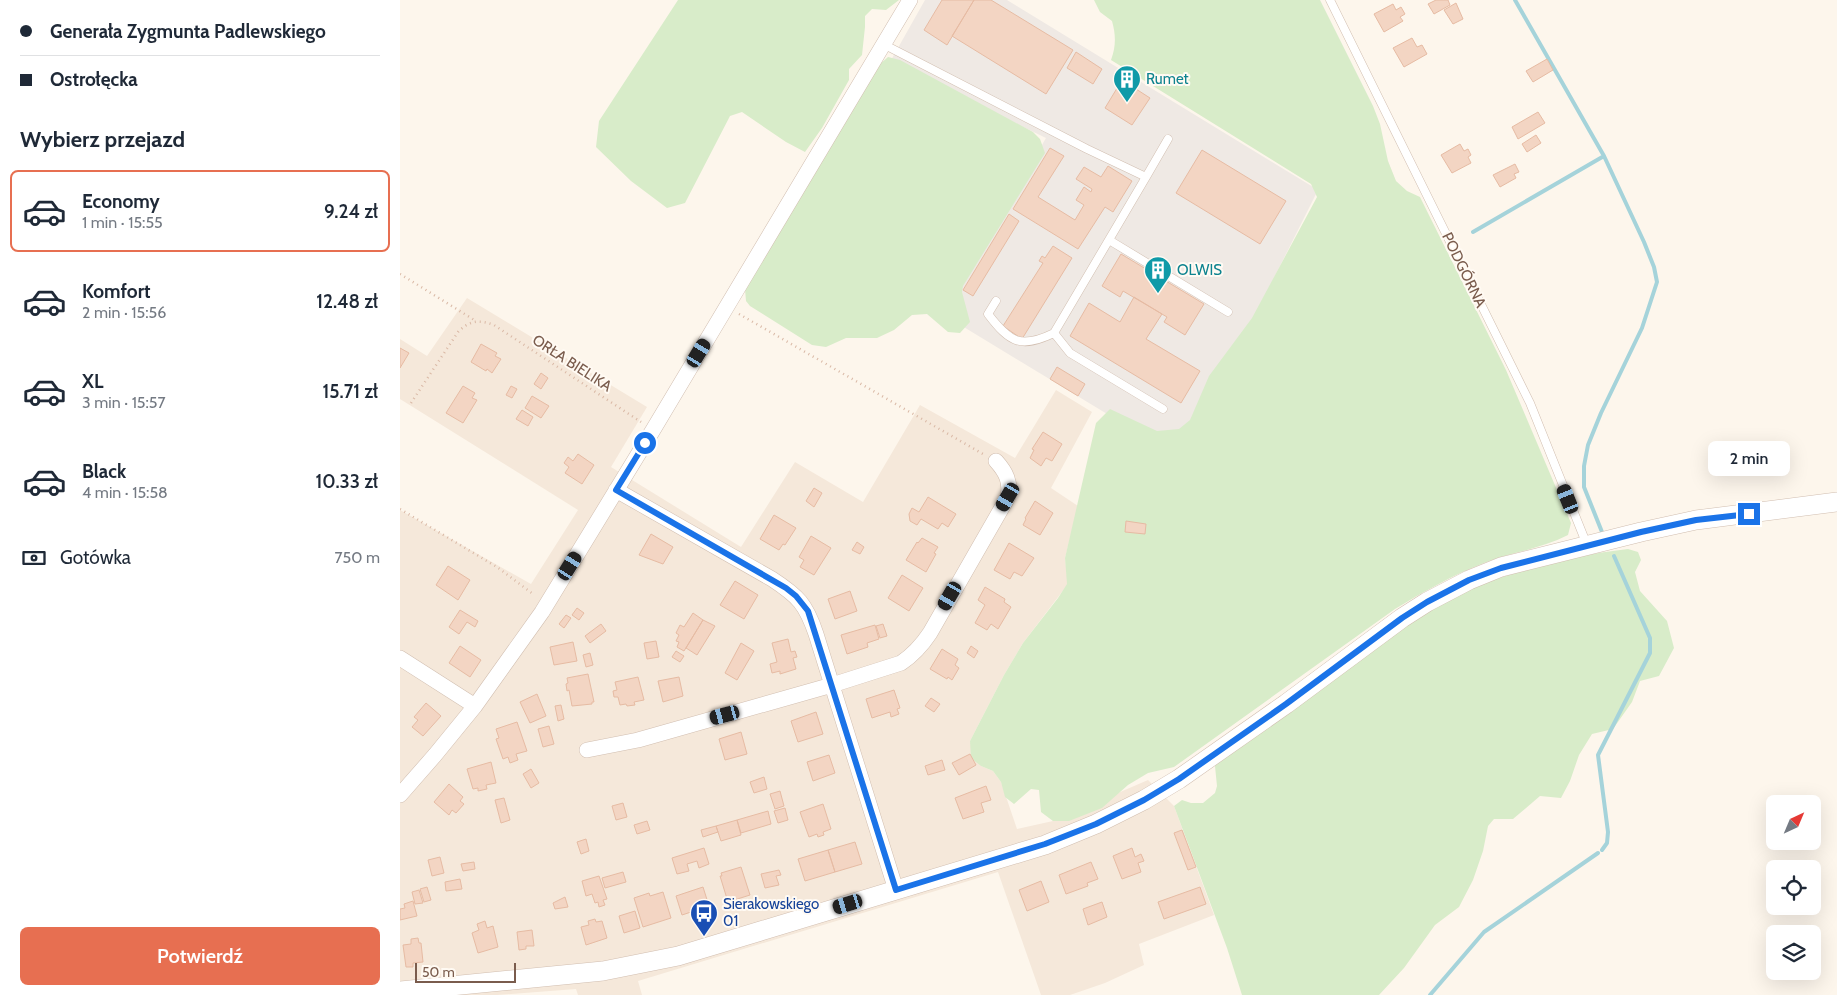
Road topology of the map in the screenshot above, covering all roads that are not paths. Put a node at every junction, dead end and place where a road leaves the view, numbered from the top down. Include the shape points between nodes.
1 (910, 0) edge
2 (1330, 0) edge
3 (883, 44) junction
4 (1168, 140) dead end
5 (1146, 176) junction
6 (1109, 240) junction
7 (996, 301) dead end
8 (1228, 312) dead end
9 (1054, 332) junction
10 (1163, 409) dead end
11 (996, 461) road end
12 (616, 490) junction
13 (1837, 502) edge
14 (1587, 546) junction
15 (400, 658) edge
16 (832, 685) junction
17 (475, 706) junction
18 (587, 750) dead end
19 (400, 795) edge
20 (896, 890) junction
21 (400, 991) edge

1 - 3 street
2 - 14 lane, PODGÓRNA via 1530,403
3 - 5 lane
3 - 12 street
4 - 5 lane
5 - 6 lane
6 - 8 lane
6 - 9 lane
7 - 9 lane via 988,314 998,328 1019,342 1029,342
9 - 10 lane via 1070,353
11 - 16 street via 1008,479 1008,497 922,645 901,663
12 - 16 street via 796,596 812,621
12 - 17 street via 542,612
13 - 14 street via 1696,520
14 - 20 street via 1487,572 1451,588 1179,779 1096,824 1045,844
15 - 17 street
16 - 18 street via 638,740
16 - 20 street
17 - 19 street
20 - 21 street via 643,964

